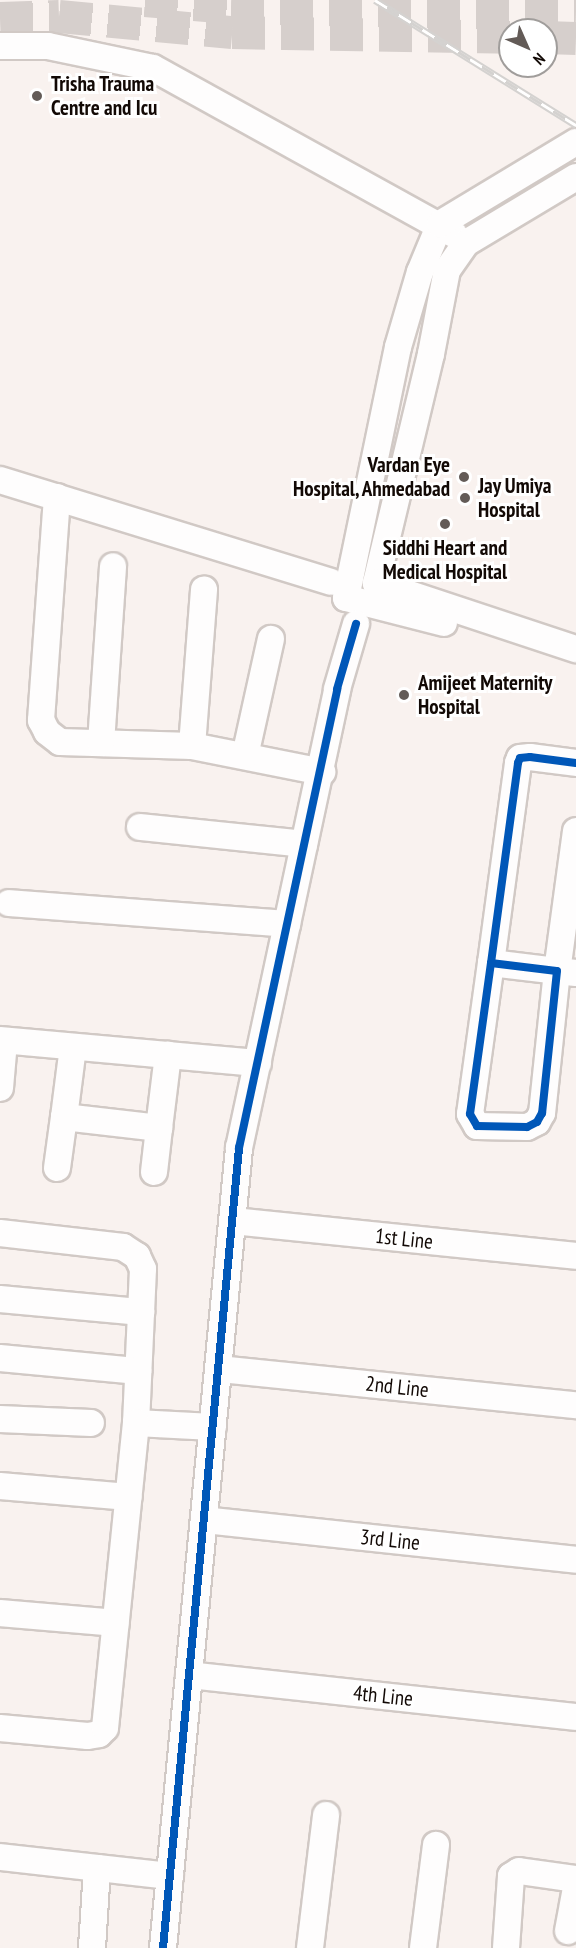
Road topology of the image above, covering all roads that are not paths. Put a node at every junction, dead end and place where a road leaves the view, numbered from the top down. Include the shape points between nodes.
1 (0, 46) edge
2 (576, 142) edge
3 (576, 177) edge
4 (441, 224) junction
5 (466, 243) junction
6 (0, 480) edge
7 (57, 497) junction
8 (113, 566) dead end
9 (342, 585) junction
10 (204, 589) dead end
11 (368, 604) junction
12 (271, 639) dead end
13 (576, 649) edge
14 (576, 664) edge
15 (101, 743) junction
16 (192, 746) junction
17 (245, 756) junction
18 (576, 763) edge
19 (322, 772) junction
20 (140, 827) dead end
21 (576, 831) edge
22 (304, 844) junction
23 (9, 903) dead end
24 (287, 924) junction
25 (491, 963) junction
26 (566, 972) edge
27 (2, 1041) edge
28 (73, 1047) junction
29 (168, 1055) junction
30 (258, 1063) junction
31 (0, 1088) edge
32 (64, 1117) junction
33 (159, 1128) junction
34 (57, 1168) dead end
35 (154, 1172) dead end
36 (233, 1221) junction
37 (0, 1233) edge
38 (576, 1256) edge
39 (0, 1299) edge
40 (141, 1312) junction
41 (0, 1358) edge
42 (219, 1369) junction
43 (138, 1371) junction
44 (576, 1405) edge
45 (0, 1419) edge
46 (91, 1423) dead end
47 (136, 1423) junction
48 (213, 1427) junction
49 (0, 1486) edge
50 (129, 1497) junction
51 (204, 1520) junction
52 (576, 1560) edge
53 (0, 1613) edge
54 (116, 1623) junction
55 (189, 1675) junction
56 (576, 1717) edge
57 (0, 1728) edge
58 (326, 1815) dead end
59 (436, 1845) dead end
60 (0, 1857) edge
61 (98, 1868) junction
62 (170, 1876) junction
63 (576, 1879) edge
64 (576, 1888) edge
65 (568, 1931) dead end
66 (92, 1948) edge
67 (163, 1948) edge
68 (310, 1948) edge
69 (423, 1948) edge
70 (506, 1948) edge

1 - 4 street via 48,46 153,68
2 - 4 street
3 - 5 street
4 - 5 street
4 - 9 street via 420,272 398,347
5 - 11 street via 447,270
6 - 7 street
7 - 9 street
7 - 15 street via 41,720 47,732 60,742
8 - 15 street
9 - 11 street
9 - 11 street
10 - 16 street
11 - 13 street
11 - 14 street via 411,613
11 - 19 street via 337,689
12 - 17 street
15 - 16 street
16 - 17 street
17 - 19 street
18 - 25 street via 520,758
19 - 22 street
20 - 22 street
21 - 26 street
22 - 24 street
23 - 24 street
24 - 30 street
25 - 26 street
25 - 26 street via 470,1114 477,1126 527,1127 537,1122 542,1113
27 - 28 street
27 - 31 street
28 - 29 street
28 - 32 street
29 - 30 street
29 - 33 street
30 - 36 street via 239,1148
32 - 33 street
32 - 34 street
33 - 35 street
36 - 38 street, 1st Line
36 - 42 street
37 - 40 street via 123,1247 138,1256 143,1269
39 - 40 street
40 - 43 street
41 - 43 street
42 - 44 street, 2nd Line
42 - 48 street
43 - 47 street
45 - 46 street
47 - 48 street
47 - 50 street
48 - 51 street
49 - 50 street
50 - 54 street
51 - 52 street, 3rd Line
51 - 55 street
53 - 54 street
54 - 57 street via 105,1728 99,1734
55 - 56 street, 4th Line
55 - 62 street
58 - 68 street
59 - 69 street
60 - 61 street
61 - 62 street
61 - 66 street
62 - 67 street
63 - 70 street via 519,1871 511,1876
64 - 65 street

